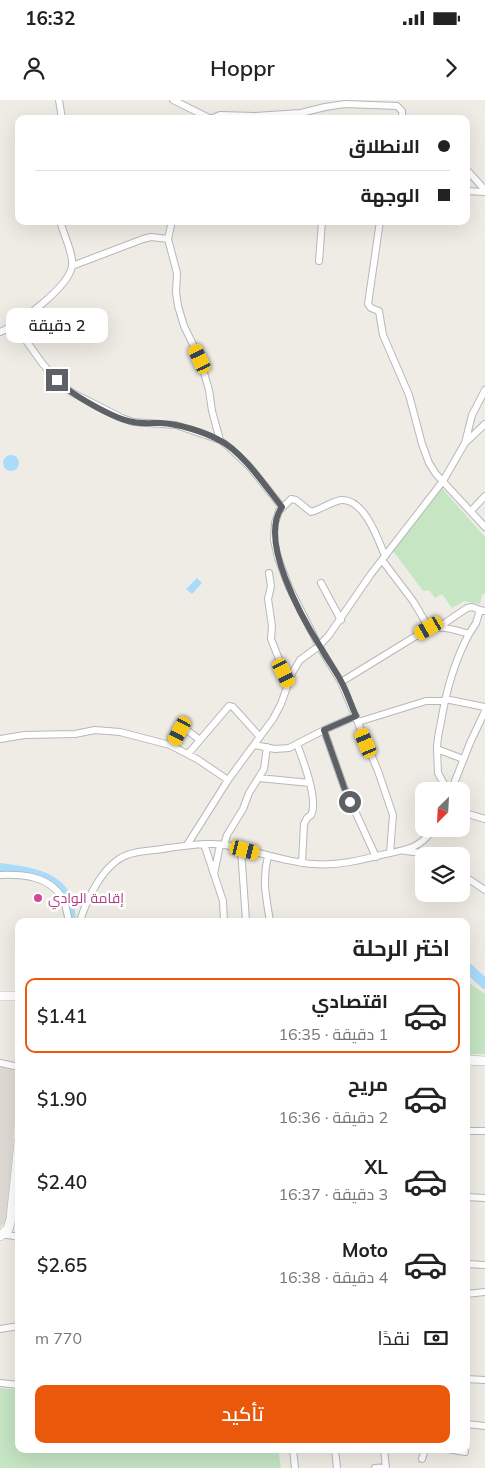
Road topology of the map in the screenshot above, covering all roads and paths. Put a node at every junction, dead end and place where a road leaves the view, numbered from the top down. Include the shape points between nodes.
1 (59, 100) edge
2 (173, 100) edge
3 (61, 115) edge
4 (203, 115) edge
5 (278, 115) edge
6 (402, 115) edge
7 (470, 174) edge
8 (470, 191) edge
9 (485, 191) edge
10 (61, 225) edge
11 (171, 225) edge
12 (322, 225) edge
13 (379, 225) edge
14 (168, 239) junction
15 (319, 261) dead end
16 (72, 266) junction
17 (15, 325) junction
18 (0, 332) edge
19 (485, 390) edge
20 (485, 424) edge
21 (220, 440) junction
22 (465, 443) junction
23 (443, 481) junction
24 (485, 496) edge
25 (282, 507) junction
26 (471, 511) junction
27 (485, 527) edge
28 (383, 558) junction
29 (269, 574) dead end
30 (320, 583) dead end
31 (483, 610) edge
32 (340, 620) junction
33 (439, 627) junction
34 (429, 628) junction
35 (468, 634) junction
36 (319, 646) junction
37 (288, 682) junction
38 (341, 682) junction
39 (445, 700) junction
40 (485, 707) edge
41 (485, 711) edge
42 (357, 719) junction
43 (324, 730) junction
44 (260, 737) junction
45 (0, 739) edge
46 (200, 740) junction
47 (298, 744) junction
48 (254, 745) junction
49 (172, 746) junction
50 (267, 748) junction
51 (437, 749) junction
52 (188, 754) junction
53 (463, 759) junction
54 (259, 778) junction
55 (228, 780) junction
56 (444, 782) edge
57 (453, 782) edge
58 (310, 783) junction
59 (470, 815) edge
60 (485, 819) edge
61 (428, 838) edge
62 (204, 844) junction
63 (187, 845) junction
64 (222, 845) junction
65 (240, 849) junction
66 (399, 850) junction
67 (415, 852) edge
68 (390, 853) junction
69 (268, 856) junction
70 (376, 857) junction
71 (302, 863) junction
72 (214, 874) junction
73 (0, 875) edge
74 (470, 880) edge
75 (485, 890) edge
76 (68, 918) edge
77 (81, 918) edge
78 (224, 918) edge
79 (246, 918) edge
80 (270, 918) edge
81 (0, 996) edge
82 (15, 996) edge
83 (470, 1060) edge
84 (485, 1061) edge
85 (0, 1063) edge
86 (15, 1067) edge
87 (470, 1131) edge
88 (485, 1131) edge
89 (15, 1181) edge
90 (470, 1197) edge
91 (485, 1198) edge
92 (1, 1235) edge
93 (15, 1237) edge
94 (470, 1264) edge
95 (485, 1265) edge
96 (485, 1292) edge
97 (470, 1294) edge
98 (15, 1327) edge
99 (0, 1329) edge
100 (470, 1379) edge
101 (485, 1380) edge
102 (0, 1383) edge
103 (15, 1385) edge
104 (470, 1424) edge
105 (485, 1426) edge
106 (293, 1453) edge
107 (336, 1453) edge
108 (384, 1453) edge
109 (423, 1453) edge
110 (422, 1459) dead end
111 (386, 1467) edge
112 (295, 1468) edge
113 (337, 1468) edge
114 (375, 1468) edge

1 - 3 street
2 - 4 street
5 - 6 street via 345,104 397,106
7 - 9 street
8 - 9 street
10 - 16 street
11 - 14 street
12 - 15 street
13 - 23 street via 368,304 378,311 383,335 409,395 429,463
14 - 16 street via 143,239
14 - 21 street via 177,273 178,306 200,359
16 - 17 street via 54,293
17 - 18 street
17 - 21 street via 47,369 73,393 134,422 176,425
19 - 22 street via 472,415
20 - 22 street
21 - 25 street via 249,466
22 - 23 street
23 - 26 street
23 - 28 street
24 - 26 street
25 - 28 street via 293,499 312,512 340,500 350,501 371,521
25 - 36 street via 274,531 278,558
26 - 27 street
28 - 32 street
28 - 34 street
29 - 37 street via 270,639
30 - 32 street
31 - 33 street via 467,608
31 - 35 street
32 - 36 street
33 - 34 street
33 - 35 street
34 - 38 street
35 - 39 street
36 - 37 street via 300,660
36 - 38 street
37 - 44 street via 279,709
38 - 42 street
39 - 40 street
39 - 42 street via 426,701
39 - 51 street
41 - 53 street
42 - 43 street
42 - 68 street via 392,810
43 - 47 street
43 - 70 street via 344,787
44 - 46 street via 231,706
44 - 48 street
45 - 49 street via 110,730
46 - 49 street via 184,728
46 - 52 street
47 - 50 street via 281,749
47 - 58 street
48 - 50 street
48 - 55 street
49 - 52 street
50 - 54 street via 265,767
51 - 53 street
51 - 56 street via 438,773
52 - 55 street
53 - 57 street
54 - 58 street
54 - 64 street
55 - 63 street
58 - 71 street via 313,812 304,824
59 - 60 street
61 - 66 street
62 - 63 street
62 - 64 street
62 - 72 street
63 - 77 street via 120,858 97,884
64 - 65 street
64 - 72 street
65 - 69 street
65 - 79 street
66 - 67 street
66 - 68 street
68 - 70 street
69 - 71 street
69 - 80 street via 264,883
70 - 71 street via 336,864
72 - 78 street via 223,901
73 - 76 street via 38,878 57,891
74 - 75 street
81 - 82 street
83 - 84 street
85 - 86 street
87 - 88 street
89 - 92 street via 11,1220
90 - 91 street
92 - 93 street
94 - 95 street
96 - 97 street
98 - 99 street
100 - 101 street
102 - 103 street
104 - 105 street
106 - 112 street
107 - 113 street
108 - 111 street
109 - 110 street
111 - 114 street

